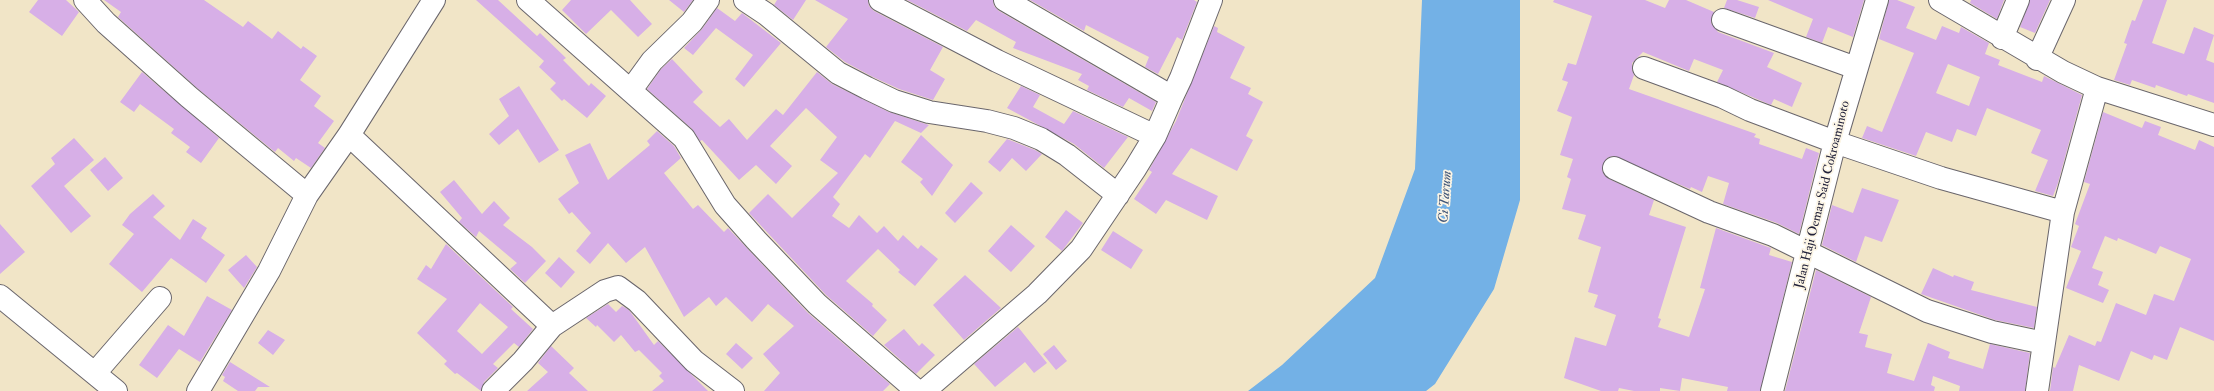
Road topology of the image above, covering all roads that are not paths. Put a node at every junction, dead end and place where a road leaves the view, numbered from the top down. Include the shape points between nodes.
1 (85, 0) edge
2 (434, 0) edge
3 (528, 0) edge
4 (708, 0) edge
5 (745, 0) edge
6 (880, 0) edge
7 (1211, 0) edge
8 (1877, 0) edge
9 (1940, 0) edge
10 (2018, 0) edge
11 (2064, 0) edge
12 (1018, 3) edge
13 (1722, 20) dead end
14 (2002, 38) junction
15 (2036, 59) junction
16 (1644, 68) dead end
17 (1856, 68) junction
18 (2097, 88) junction
19 (631, 90) junction
20 (1172, 97) junction
21 (2214, 125) edge
22 (348, 135) junction
23 (1154, 136) junction
24 (1835, 142) junction
25 (1614, 168) dead end
26 (1118, 194) junction
27 (306, 195) junction
28 (2064, 212) junction
29 (1808, 252) junction
30 (0, 296) edge
31 (160, 298) dead end
32 (552, 326) junction
33 (2044, 343) junction
34 (95, 373) junction
35 (116, 391) edge
36 (198, 391) edge
37 (494, 391) edge
38 (733, 391) edge
39 (917, 391) edge
40 (924, 391) edge
41 (1772, 391) edge
42 (2037, 391) edge

1 - 27 street via 106,23 189,98
2 - 22 street
3 - 19 street
4 - 19 street via 692,22 652,61
5 - 26 street via 838,73 894,101 929,112 988,121 1041,139 1067,155
6 - 23 street via 997,61
7 - 20 street
8 - 17 street, Jalan Haji Oemar Said Cokroaminoto
9 - 14 street
10 - 14 street
11 - 15 street
12 - 20 street
13 - 17 street
14 - 15 street
15 - 18 street
16 - 24 street
17 - 24 street, Jalan Haji Oemar Said Cokroaminoto
18 - 21 street
18 - 28 street
19 - 39 street via 684,138 725,206 756,240 817,304
20 - 23 street
22 - 27 street
22 - 32 street
23 - 26 street
24 - 28 street via 1942,178
24 - 29 street, Jalan Haji Oemar Said Cokroaminoto
25 - 29 street via 1709,212 1773,235
26 - 40 street via 1081,249 1037,294
27 - 36 street via 269,271
28 - 33 street
29 - 33 street via 1927,311 1985,330
29 - 41 street, Jalan Haji Oemar Said Cokroaminoto
30 - 34 street
31 - 34 street
32 - 37 street
32 - 38 street via 605,291 618,287 637,301 694,361
33 - 42 street
34 - 35 street

